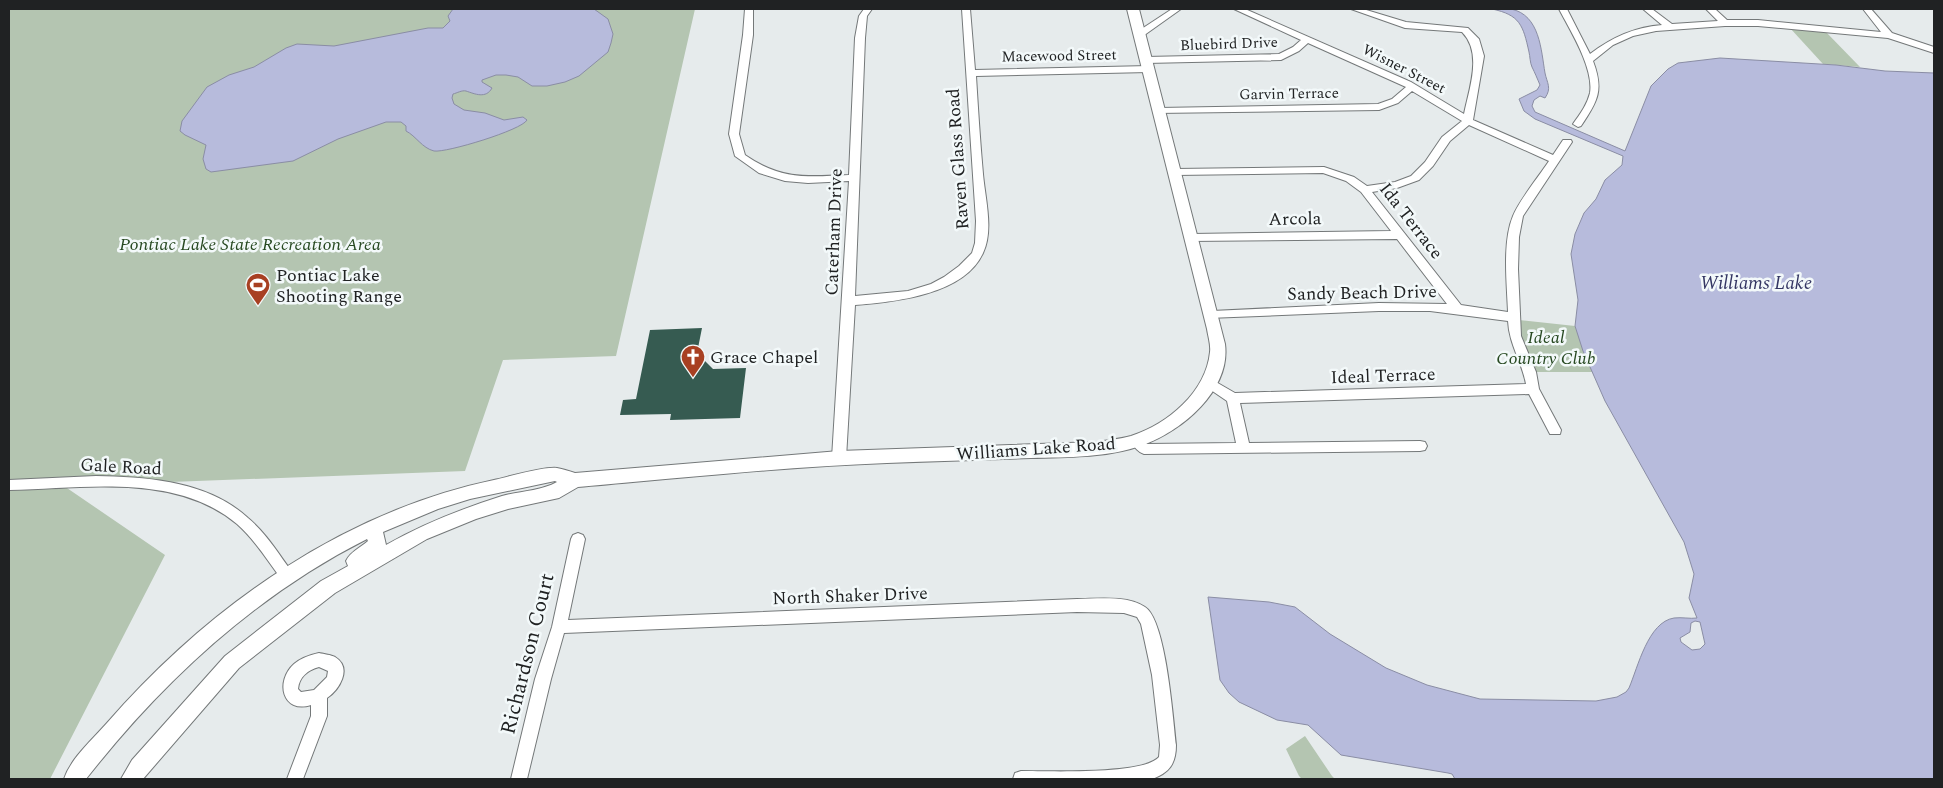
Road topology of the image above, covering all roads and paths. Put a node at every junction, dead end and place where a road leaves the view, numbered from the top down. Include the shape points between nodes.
1 (749, 9) edge
2 (868, 9) edge
3 (966, 9) edge
4 (1133, 9) edge
5 (1177, 9) edge
6 (1238, 9) edge
7 (1355, 9) edge
8 (1563, 9) edge
9 (1647, 9) edge
10 (1710, 9) edge
11 (1867, 9) edge
12 (1725, 24) junction
13 (1670, 27) junction
14 (1140, 34) junction
15 (1889, 35) junction
16 (1307, 39) junction
17 (1934, 50) edge
18 (1588, 60) junction
19 (1147, 64) junction
20 (970, 73) junction
21 (1412, 86) junction
22 (1159, 111) junction
23 (1468, 121) junction
24 (1578, 124) dead end
25 (1567, 142) dead end
26 (1555, 160) junction
27 (1175, 172) junction
28 (854, 178) junction
29 (1365, 190) junction
30 (1399, 234) junction
31 (1192, 238) junction
32 (849, 300) junction
33 (1457, 309) junction
34 (1212, 315) junction
35 (1513, 317) junction
36 (1209, 383) junction
37 (1533, 389) junction
38 (1233, 398) junction
39 (1555, 430) dead end
40 (1137, 441) junction
41 (1420, 446) dead end
42 (1243, 448) junction
43 (839, 458) junction
44 (575, 480) junction
45 (9, 485) edge
46 (479, 490) junction
47 (479, 510) junction
48 (365, 531) junction
49 (578, 539) dead end
50 (287, 576) junction
51 (276, 627) junction
52 (559, 627) junction
53 (319, 696) dead end
54 (77, 776) edge
55 (131, 779) edge
56 (295, 779) edge
57 (519, 779) edge
58 (1021, 779) edge

1 - 28 street via 734,134 740,156 762,170 784,178
2 - 28 street, Caterham Drive via 863,16 860,38
3 - 20 street, Raven Glass Road
4 - 14 main road, Williams Lake Road
5 - 14 street
6 - 16 street, Wisner Street
7 - 23 street via 1405,25 1465,30 1474,39 1479,56
8 - 18 street
9 - 13 street
10 - 12 street
11 - 15 street
12 - 13 street
12 - 15 street via 1758,23
13 - 18 street via 1630,34 1610,43
14 - 19 main road, Williams Lake Road
15 - 17 street
16 - 19 street, Bluebird Drive via 1296,50 1281,57
16 - 21 street, Wisner Street
18 - 24 street via 1594,76 1594,97
19 - 20 street, Macewood Street
19 - 22 main road, Williams Lake Road
20 - 32 street, Raven Glass Road via 980,194 978,252 946,283 928,291
21 - 22 street, Garvin Terrace via 1395,101 1379,107
21 - 23 street, Wisner Street
22 - 27 main road, Williams Lake Road
23 - 26 street, Wisner Street
23 - 29 street via 1446,139 1415,178 1397,185
25 - 26 street
26 - 35 street via 1518,216 1514,237
27 - 29 street, Ida Terrace via 1324,170 1350,179
27 - 31 main road, Williams Lake Road
28 - 32 street, Caterham Drive
29 - 30 street, Ida Terrace
30 - 31 street, Arcola
30 - 33 street, Ida Terrace
31 - 34 main road, Williams Lake Road
32 - 43 street, Caterham Drive
33 - 34 street, Sandy Beach Drive via 1378,308
33 - 35 street, Sandy Beach Drive
34 - 36 main road, Williams Lake Road via 1218,351
35 - 37 street via 1515,336 1530,372
36 - 38 street
36 - 40 main road, Williams Lake Road via 1193,407 1169,426
37 - 38 street, Ideal Terrace
37 - 39 street
38 - 42 street
40 - 42 street via 1144,449
40 - 43 main road, Williams Lake Road via 1083,450
41 - 42 street
43 - 44 main road, Williams Lake Road
44 - 46 main road, Williams Lake Road via 555,474
44 - 47 main road, Williams Lake Road via 553,493
45 - 50 street, Gale Road via 108,482 161,485 207,500 235,515 257,535
46 - 47 main road via 484,502
46 - 48 main road, Williams Lake Road via 434,503
47 - 51 main road, Williams Lake Road via 421,534 336,582
48 - 50 main road, Williams Lake Road
48 - 51 main road via 376,535 377,544 296,598
49 - 52 street, Richardson Court
50 - 54 main road, Williams Lake Road via 194,647 147,692
51 - 55 main road, Williams Lake Road via 232,662
52 - 57 street, Richardson Court
52 - 58 street, North Shaker Drive via 1120,606 1142,612 1148,619 1155,648 1168,750 1162,766 1151,773
53 - 56 street via 319,716

